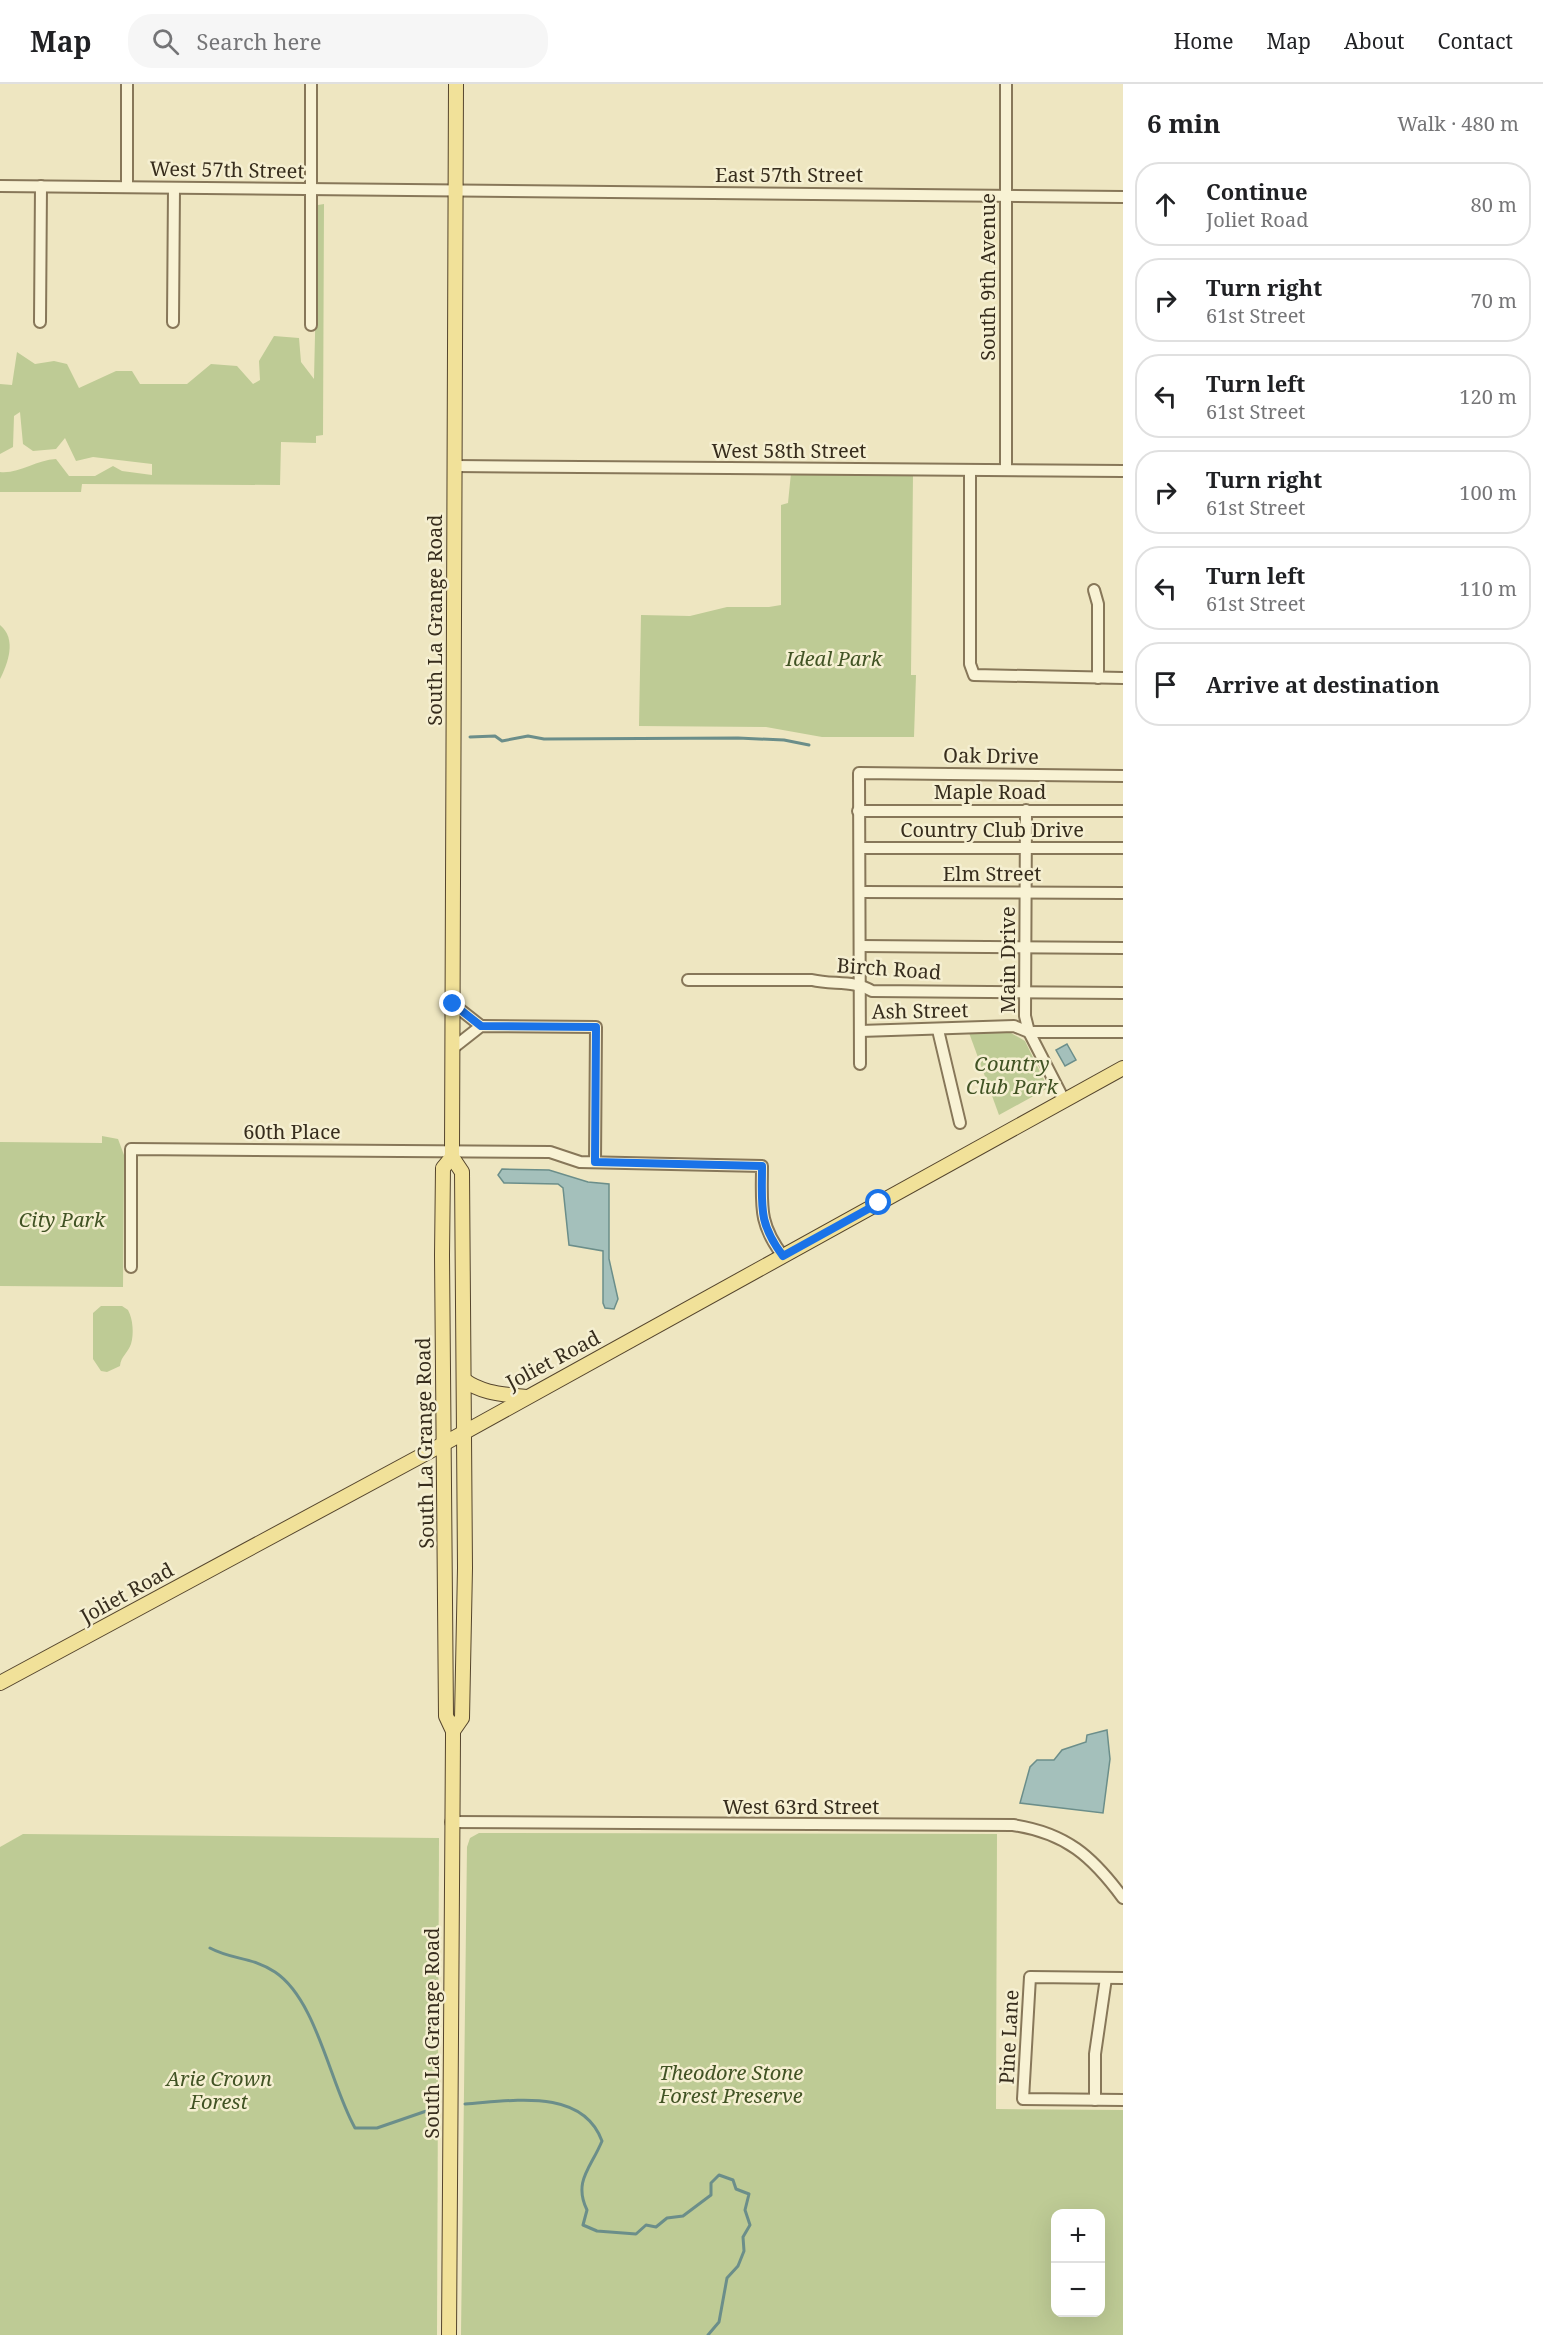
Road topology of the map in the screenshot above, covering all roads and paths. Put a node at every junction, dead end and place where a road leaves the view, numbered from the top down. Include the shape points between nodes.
1 (127, 84) edge
2 (311, 84) edge
3 (456, 84) edge
4 (1006, 84) edge
5 (0, 186) edge
6 (41, 186) junction
7 (127, 187) junction
8 (174, 188) junction
9 (310, 189) junction
10 (454, 191) junction
11 (1006, 195) junction
12 (1123, 197) edge
13 (40, 322) dead end
14 (173, 322) dead end
15 (311, 325) dead end
16 (455, 466) junction
17 (970, 470) junction
18 (1006, 470) junction
19 (1123, 471) edge
20 (1094, 590) dead end
21 (1098, 678) junction
22 (1123, 678) edge
23 (1123, 776) edge
24 (1026, 810) junction
25 (858, 811) junction
26 (1123, 811) edge
27 (1026, 847) junction
28 (860, 848) junction
29 (1123, 848) edge
30 (861, 892) junction
31 (1026, 892) junction
32 (1123, 893) edge
33 (860, 946) junction
34 (1025, 948) junction
35 (1123, 948) edge
36 (688, 980) dead end
37 (860, 984) junction
38 (1025, 992) junction
39 (1123, 993) edge
40 (453, 1004) junction
41 (481, 1026) junction
42 (938, 1030) junction
43 (860, 1031) junction
44 (1029, 1032) junction
45 (1123, 1032) edge
46 (453, 1048) junction
47 (860, 1064) dead end
48 (1123, 1068) edge
49 (1064, 1100) junction
50 (960, 1123) dead end
51 (452, 1154) junction
52 (595, 1162) junction
53 (783, 1256) junction
54 (131, 1267) dead end
55 (464, 1380) junction
56 (526, 1397) junction
57 (463, 1432) junction
58 (445, 1443) junction
59 (0, 1683) edge
60 (453, 1731) junction
61 (452, 1822) junction
62 (1123, 1898) edge
63 (1106, 1978) junction
64 (1123, 1978) edge
65 (1095, 2100) junction
66 (1123, 2100) edge
67 (449, 2335) edge

1 - 7 street
2 - 9 street
3 - 10 main road, South La Grange Road
4 - 11 street, South 9th Avenue
5 - 6 street, West 57th Street
6 - 7 street, West 57th Street
6 - 13 street
7 - 8 street, West 57th Street
8 - 9 street, West 57th Street
8 - 14 street
9 - 10 street, West 57th Street
9 - 15 street
10 - 11 street, East 57th Street
10 - 16 main road, South La Grange Road
11 - 12 street, East 57th Street
11 - 18 street, South 9th Avenue
16 - 17 street, West 58th Street
16 - 40 main road, South La Grange Road
17 - 18 street, West 58th Street
17 - 21 street via 970,664 974,675
18 - 19 street, West 58th Street
20 - 21 street via 1098,604
21 - 22 street
23 - 25 street, Oak Drive via 859,774
24 - 25 street, Maple Road
24 - 26 street, Maple Road
24 - 27 street, Main Drive
25 - 28 street
27 - 28 street, Country Club Drive
27 - 29 street, Country Club Drive
27 - 31 street, Main Drive
28 - 30 street
30 - 31 street, Elm Street
30 - 33 street
31 - 32 street, Elm Street
31 - 34 street, Main Drive
33 - 34 street
33 - 37 street
34 - 35 street
34 - 38 street, Main Drive
36 - 37 street, Birch Road
37 - 38 street, Birch Road via 872,991
37 - 43 street
38 - 39 street, Birch Road
38 - 44 street, Main Drive
40 - 41 street
40 - 46 main road, South La Grange Road
41 - 46 street
41 - 52 street via 596,1027
42 - 43 street, Ash Street
42 - 44 street, Ash Street via 1014,1026
42 - 50 street
43 - 47 street
44 - 45 street, Ash Street
44 - 49 street, Main Drive
46 - 51 main road, South La Grange Road
48 - 49 main road, Joliet Road
49 - 53 main road, Joliet Road
51 - 52 street, 60th Place via 550,1152 563,1158
51 - 54 street, 60th Place via 132,1149
51 - 55 main road, South La Grange Road via 462,1172
51 - 58 main road, South La Grange Road via 442,1168
52 - 53 street, 60th Place via 762,1166 762,1220 770,1240
53 - 56 main road, Joliet Road
55 - 56 main road via 492,1393
55 - 57 main road, South La Grange Road
56 - 57 main road, Joliet Road
57 - 58 main road, Joliet Road
57 - 60 main road, South La Grange Road via 462,1718
58 - 59 main road, Joliet Road
58 - 60 main road, South La Grange Road via 446,1716
60 - 61 main road, South La Grange Road
61 - 62 street, West 63rd Street via 1013,1825 1071,1844 1094,1861
61 - 67 main road, South La Grange Road
63 - 64 street
63 - 65 street via 1095,2054
63 - 65 street, Pine Lane via 1030,1977 1023,2099
65 - 66 street

